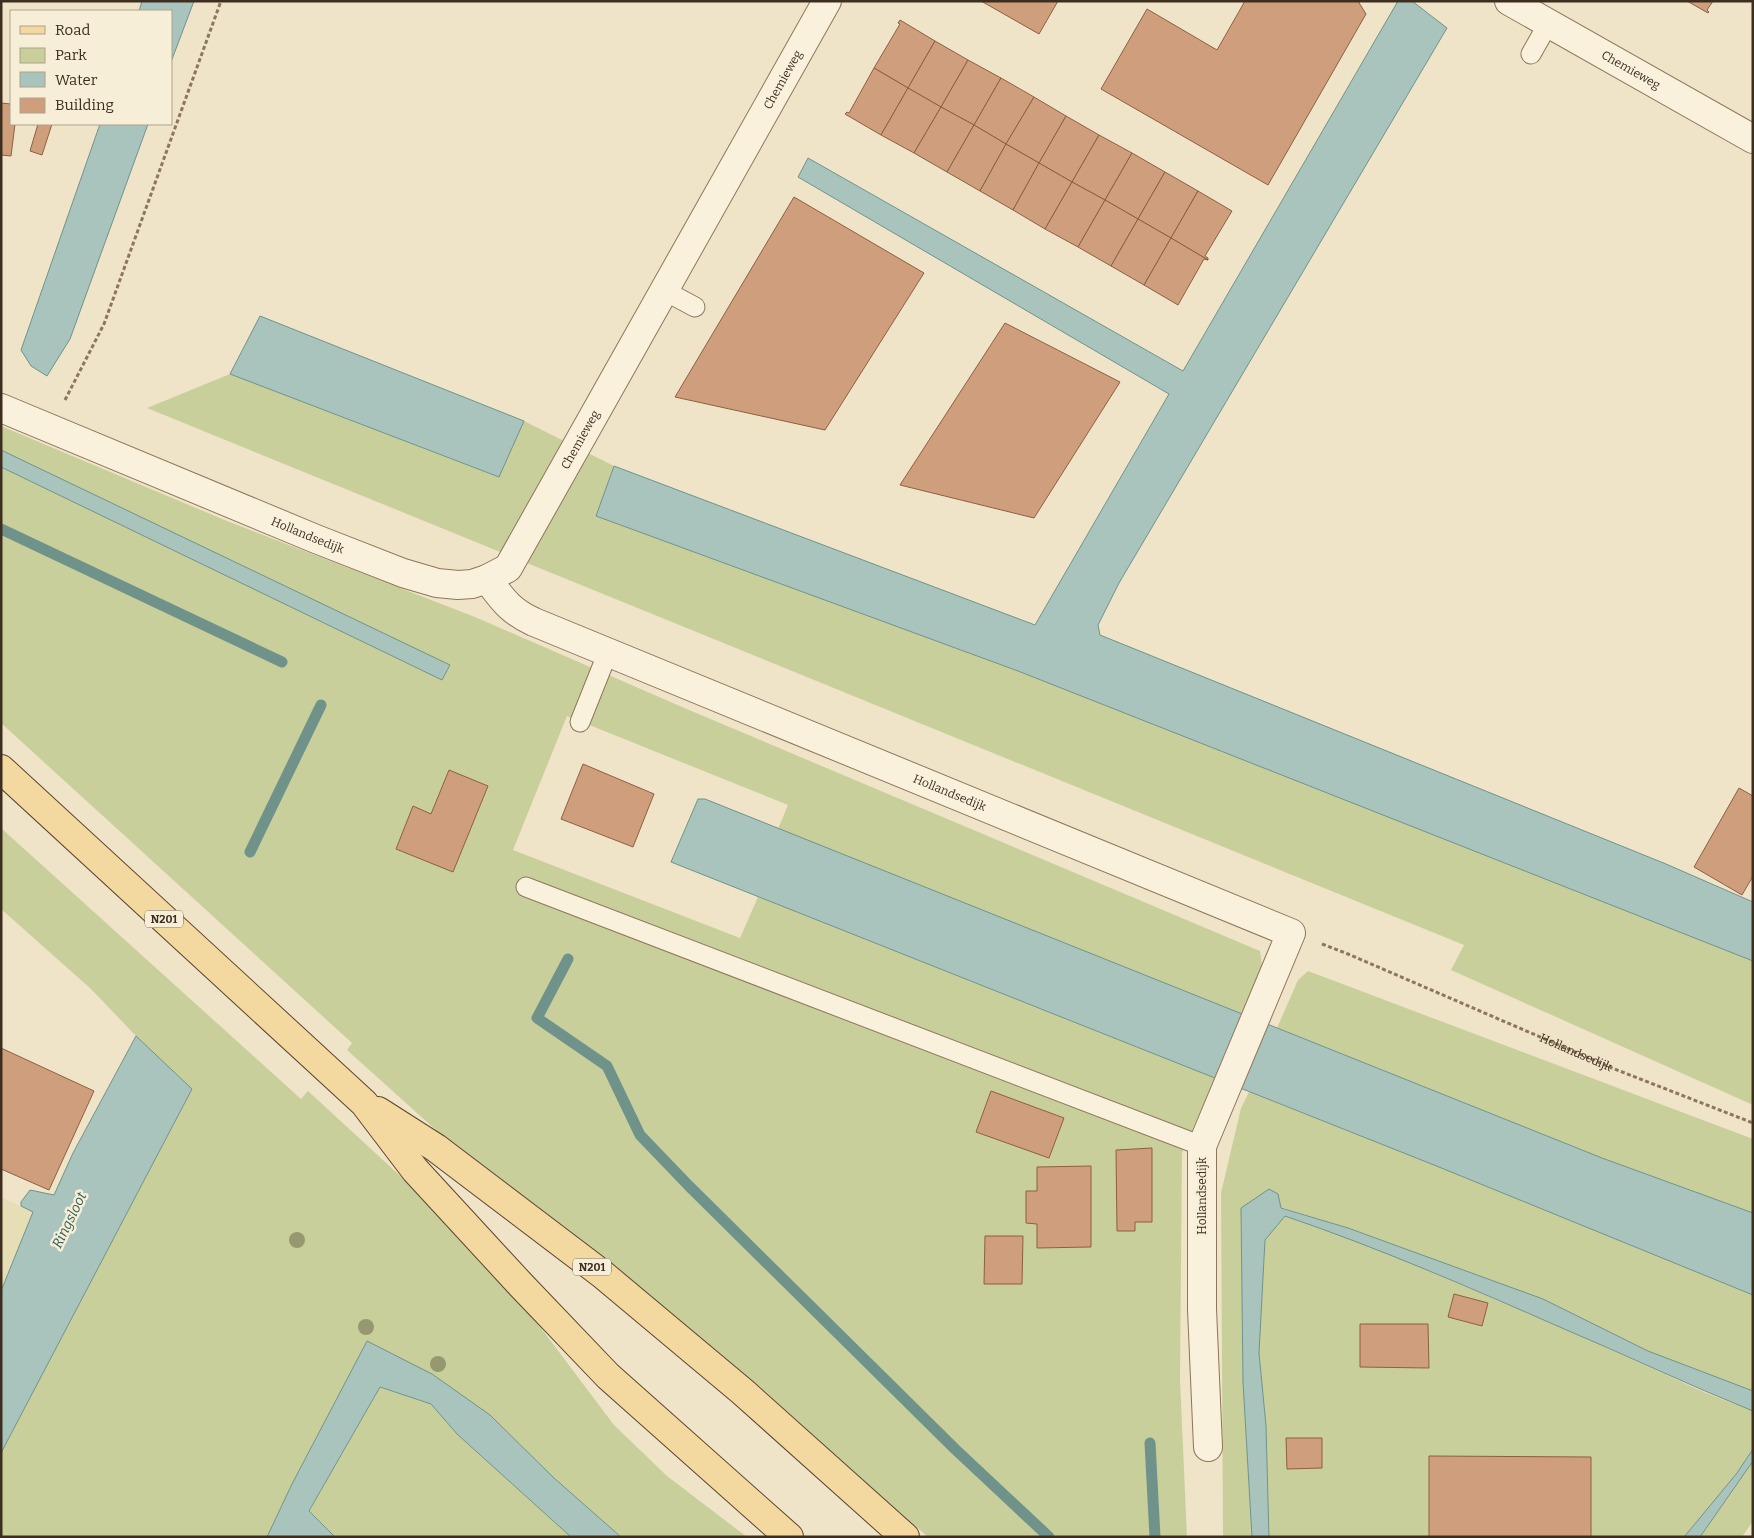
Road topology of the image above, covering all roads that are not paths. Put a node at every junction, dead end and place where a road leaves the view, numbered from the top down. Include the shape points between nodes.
1 (827, 1) edge
2 (1509, 1) edge
3 (1548, 24) junction
4 (1531, 54) dead end
5 (1753, 139) edge
6 (665, 291) junction
7 (695, 308) dead end
8 (1, 408) edge
9 (487, 579) junction
10 (608, 652) junction
11 (580, 722) dead end
12 (1, 769) edge
13 (526, 887) dead end
14 (364, 1103) junction
15 (1202, 1146) junction
16 (1208, 1447) dead end
17 (789, 1537) edge
18 (905, 1537) edge

1 - 6 street, Chemieweg
2 - 3 street, Chemieweg
3 - 4 lane
3 - 5 street, Chemieweg
6 - 7 lane
6 - 9 street, Chemieweg via 508,568
8 - 9 street, Hollandsedijk via 403,573 437,583 472,584
9 - 10 street, Hollandsedijk via 518,614
10 - 11 lane
10 - 15 street, Hollandsedijk via 1291,933
12 - 14 main road, N201
13 - 15 lane
14 - 17 main road, N201 via 415,1170 608,1376
14 - 18 main road, N201 via 436,1148 602,1274 744,1392
15 - 16 street, Hollandsedijk via 1202,1309

